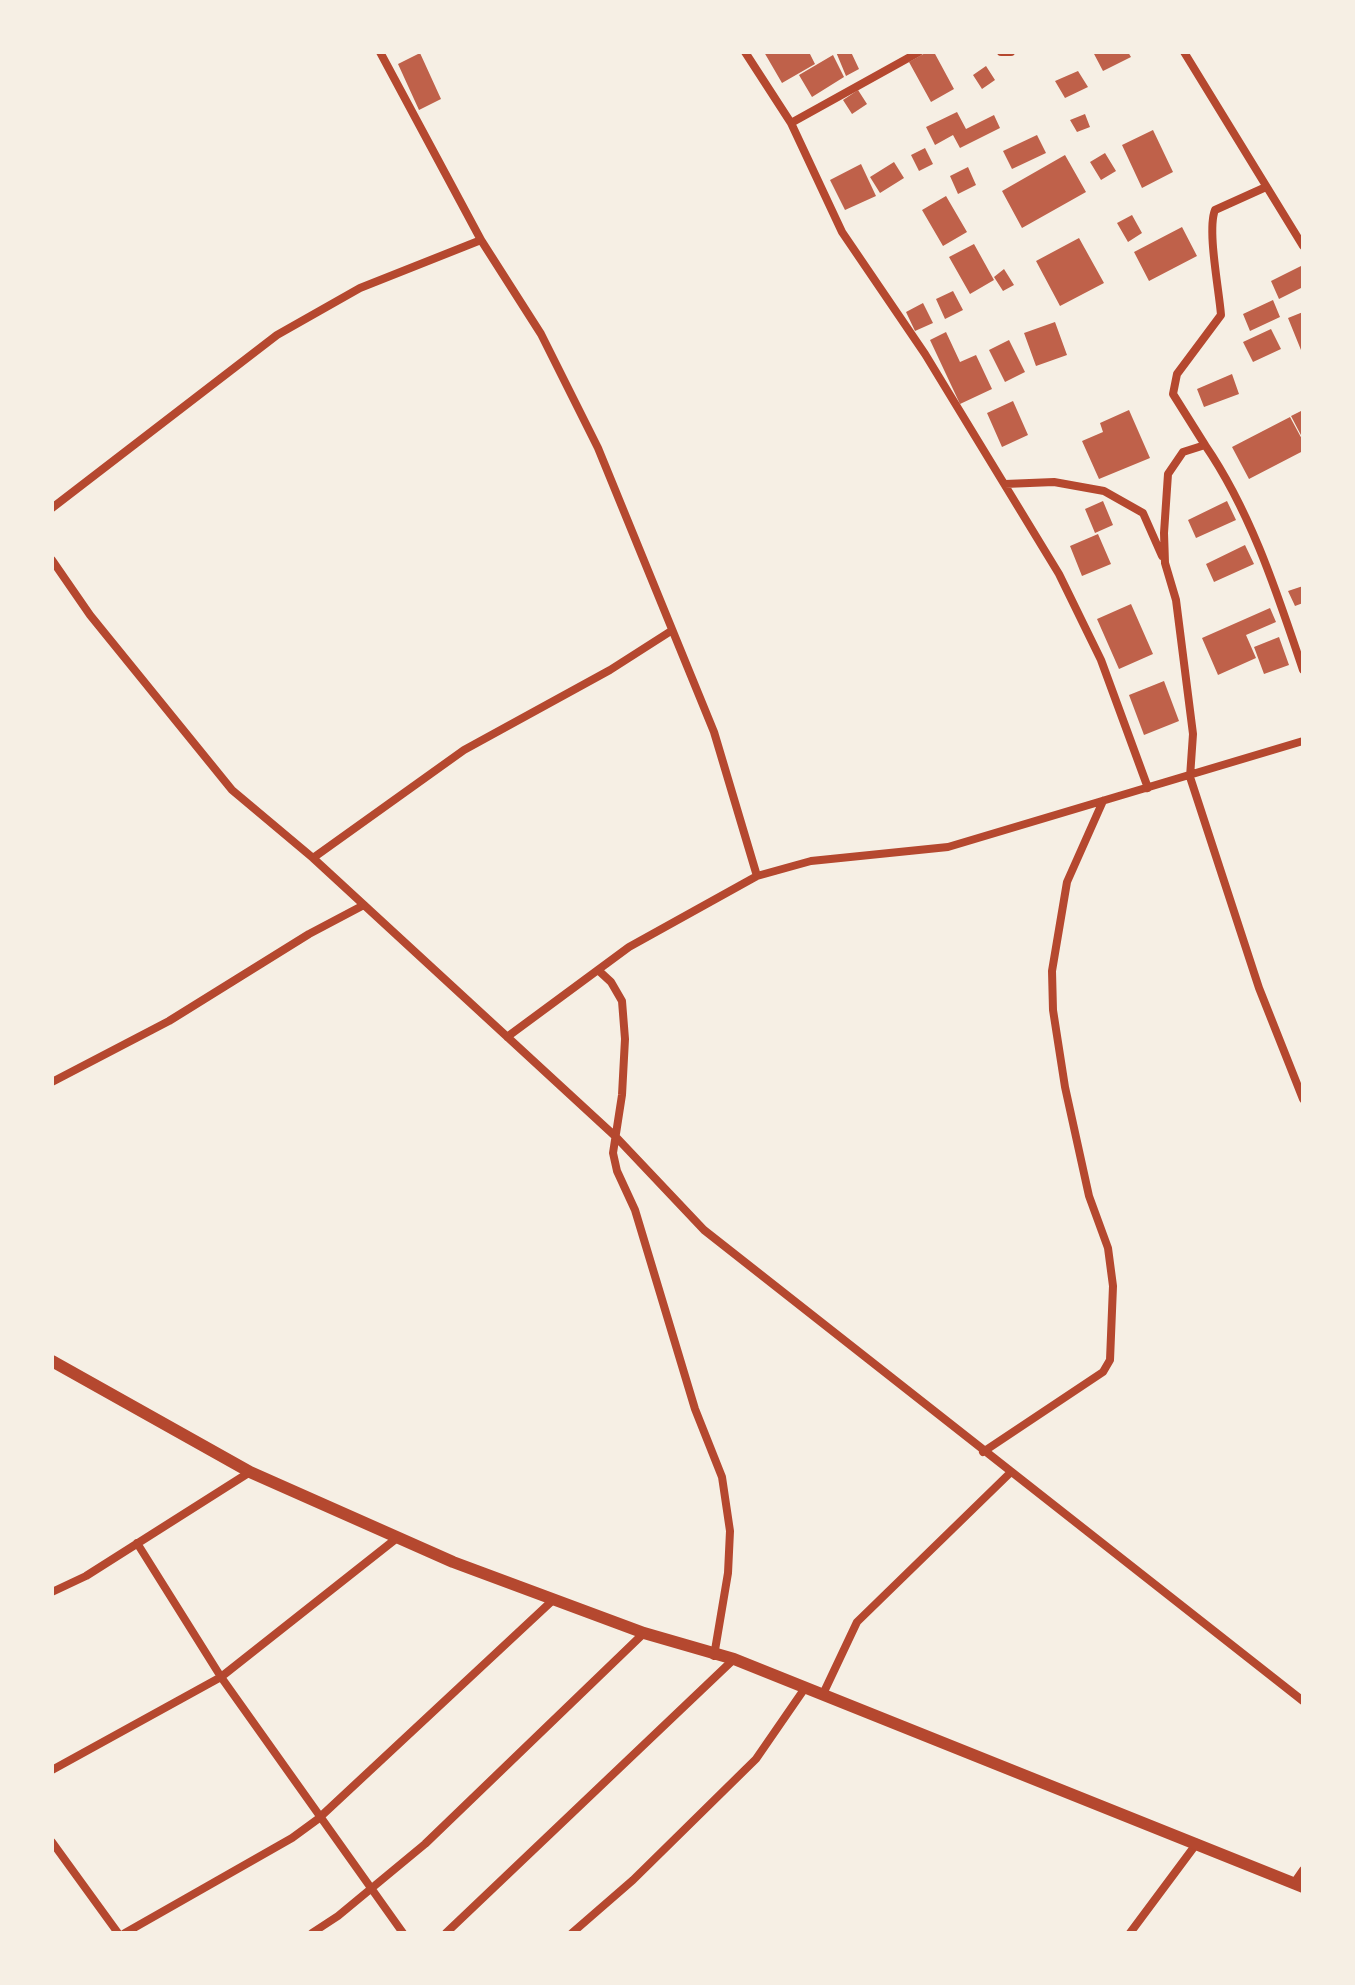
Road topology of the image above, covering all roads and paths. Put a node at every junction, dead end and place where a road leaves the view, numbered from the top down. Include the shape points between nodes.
1 (380, 52) edge
2 (745, 52) edge
3 (919, 52) edge
4 (1001, 52) edge
5 (1011, 52) edge
6 (1184, 52) edge
7 (791, 123) junction
8 (1266, 187) junction
9 (481, 240) junction
10 (1303, 246) edge
11 (1205, 445) junction
12 (1005, 484) junction
13 (52, 508) edge
14 (52, 560) edge
15 (1165, 563) junction
16 (671, 631) junction
17 (1303, 670) edge
18 (1303, 741) edge
19 (1190, 777) junction
20 (1148, 788) junction
21 (1103, 801) junction
22 (313, 858) junction
23 (757, 876) junction
24 (362, 906) junction
25 (598, 970) junction
26 (507, 1037) junction
27 (52, 1082) edge
28 (1303, 1099) edge
29 (616, 1137) junction
30 (52, 1361) edge
31 (983, 1452) junction
32 (250, 1472) junction
33 (1010, 1473) junction
34 (397, 1538) junction
35 (137, 1543) junction
36 (52, 1592) edge
37 (553, 1600) junction
38 (644, 1633) junction
39 (714, 1656) junction
40 (734, 1659) junction
41 (221, 1677) junction
42 (805, 1688) junction
43 (823, 1694) junction
44 (1301, 1696) edge
45 (52, 1770) edge
46 (318, 1819) junction
47 (52, 1842) edge
48 (1197, 1842) junction
49 (54, 1855) edge
50 (1303, 1870) edge
51 (1298, 1885) edge
52 (370, 1890) junction
53 (118, 1933) edge
54 (125, 1933) edge
55 (312, 1933) edge
56 (403, 1933) edge
57 (446, 1933) edge
58 (572, 1933) edge
59 (1130, 1933) edge

1 - 9 street
2 - 7 street
3 - 7 street
4 - 5 street
6 - 8 street
7 - 12 street via 842,232
8 - 10 street
8 - 11 street via 1215,210 1209,224 1221,315 1177,374 1173,394
9 - 13 street via 360,288 277,335
9 - 16 street via 541,334 598,448
11 - 15 street via 1183,452 1168,474
11 - 17 street via 1273,583
12 - 15 street via 1054,482 1104,491 1143,513
12 - 20 street via 1059,574 1101,660
14 - 22 street via 232,790
15 - 19 street via 1176,600 1193,734
16 - 22 street via 464,750
16 - 23 street via 714,732
18 - 19 street
19 - 20 street
19 - 28 street via 1259,988
20 - 21 street
21 - 23 street via 948,847 811,861
21 - 31 street via 1067,882 1052,984 1065,1087 1089,1196 1108,1248 1113,1286 1110,1360 1103,1372
22 - 24 street
23 - 25 street via 629,947
24 - 26 street
24 - 27 street via 169,1021
25 - 26 street
25 - 29 street via 622,1001 625,1039
26 - 29 street
29 - 31 street via 704,1230
29 - 39 street via 617,1171 635,1210 695,1409 722,1477 730,1531
30 - 32 street
31 - 33 street
32 - 34 street
32 - 35 street
33 - 43 street via 857,1622
33 - 44 street
34 - 37 street
34 - 41 street
35 - 36 street
35 - 41 street
37 - 38 street
37 - 46 street
38 - 39 street
38 - 52 street via 425,1844
39 - 40 street
40 - 42 street
40 - 57 street
41 - 45 street
41 - 46 street
42 - 43 street
42 - 58 street via 756,1759
43 - 48 street
46 - 52 street
46 - 54 street
47 - 49 street
48 - 51 street
48 - 59 street
49 - 53 street
50 - 51 street
52 - 55 street
52 - 56 street

